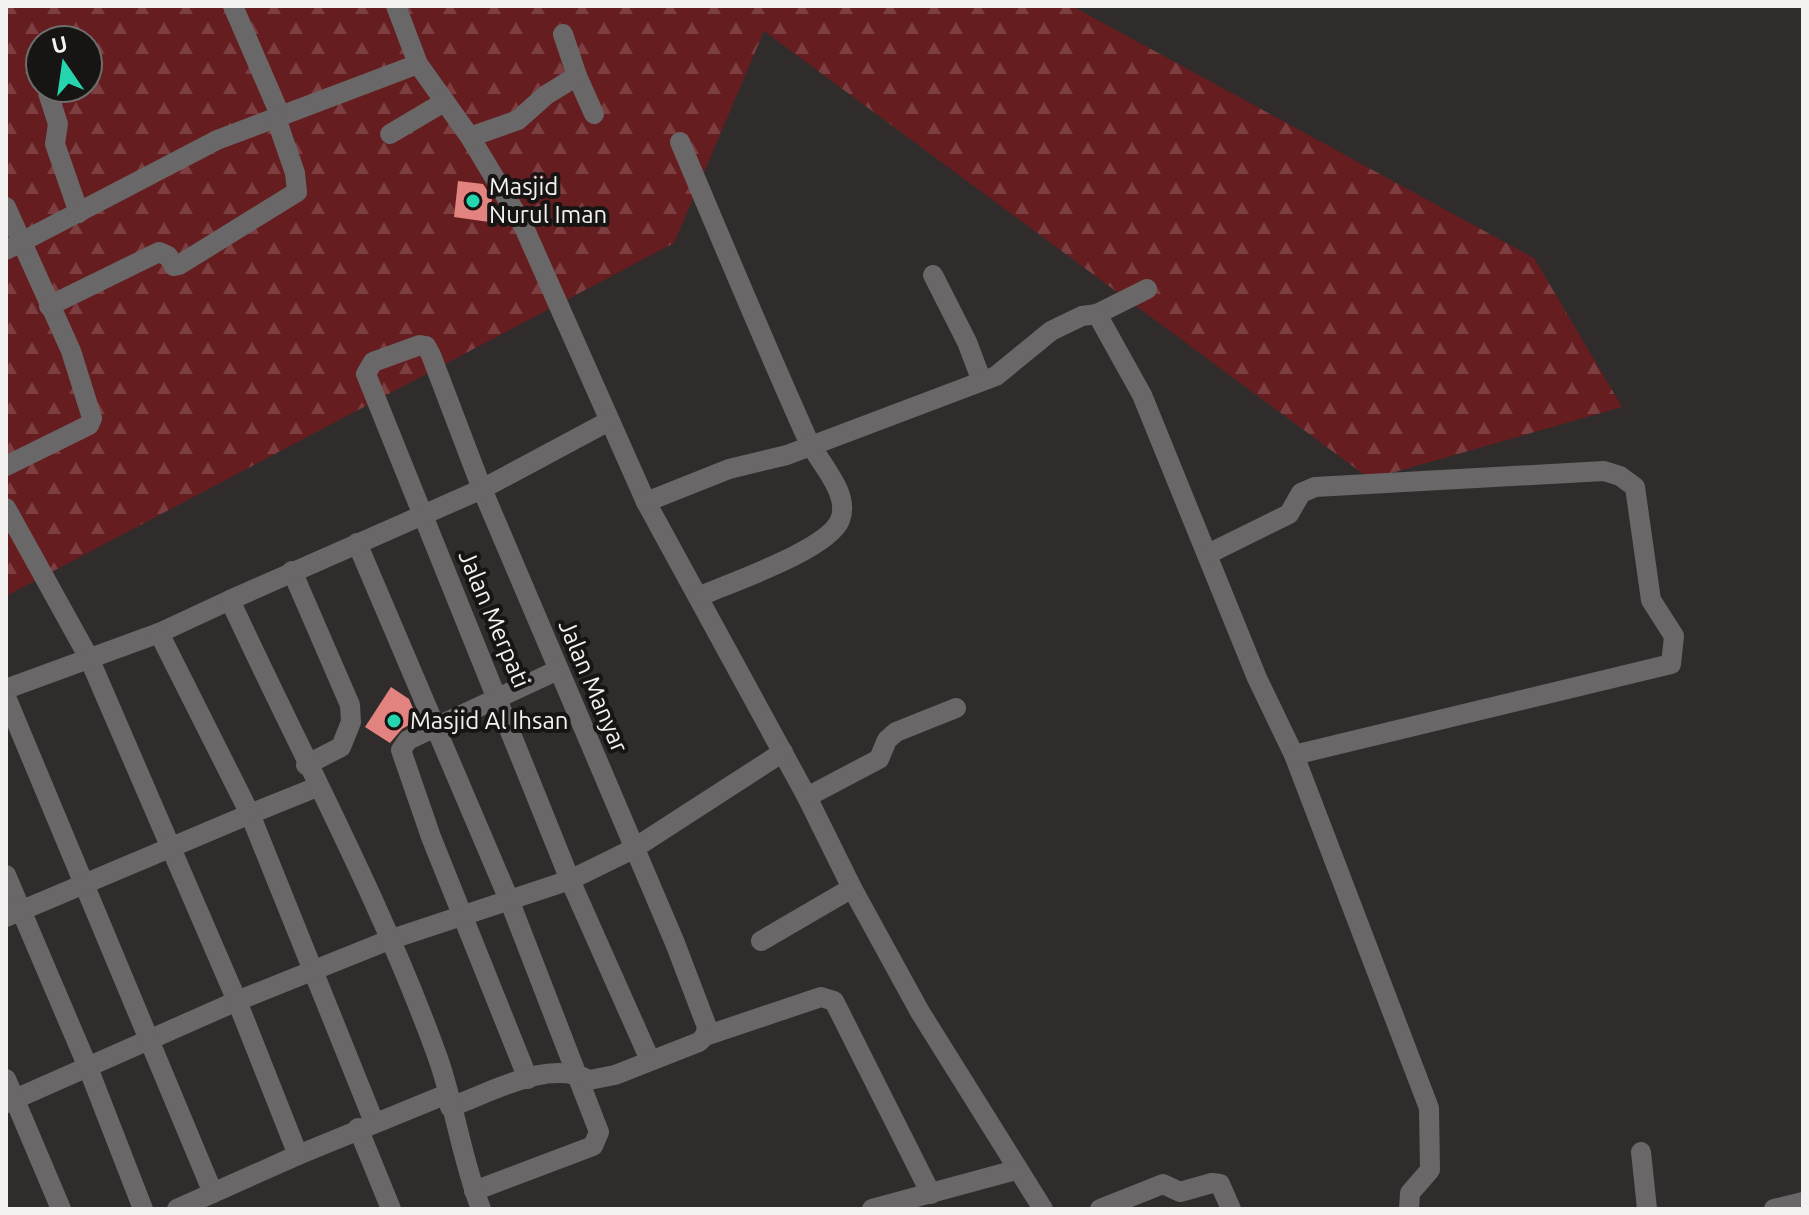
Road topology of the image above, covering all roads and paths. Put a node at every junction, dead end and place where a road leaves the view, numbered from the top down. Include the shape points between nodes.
1 (233, 6) edge
2 (396, 6) edge
3 (563, 34) dead end
4 (418, 64) junction
5 (577, 76) junction
6 (444, 102) junction
7 (52, 104) edge
8 (594, 114) dead end
9 (278, 118) junction
10 (390, 134) dead end
11 (470, 137) junction
12 (680, 142) dead end
13 (6, 207) edge
14 (79, 213) junction
15 (13, 247) edge
16 (933, 275) dead end
17 (1147, 289) dead end
18 (49, 306) junction
19 (1097, 314) junction
20 (431, 355) joint
21 (981, 379) junction
22 (609, 421) junction
23 (810, 446) junction
24 (6, 466) edge
25 (482, 489) junction
26 (646, 502) junction
27 (6, 508) edge
28 (422, 516) junction
29 (357, 543) junction
30 (1208, 554) junction
31 (292, 571) junction
32 (698, 597) junction
33 (230, 600) junction
34 (159, 633) junction
35 (89, 658) junction
36 (558, 670) junction
37 (6, 689) edge
38 (6, 697) edge
39 (499, 700) junction
40 (956, 708) dead end
41 (438, 728) junction
42 (783, 752) junction
43 (1294, 755) junction
44 (306, 765) junction
45 (317, 787) junction
46 (807, 797) junction
47 (250, 814) junction
48 (171, 846) junction
49 (633, 849) junction
50 (6, 875) edge
51 (570, 880) junction
52 (84, 884) junction
53 (852, 888) junction
54 (510, 902) junction
55 (14, 914) edge
56 (463, 917) junction
57 (389, 940) junction
58 (761, 941) dead end
59 (314, 969) junction
60 (237, 1001) junction
61 (705, 1036) junction
62 (152, 1039) junction
63 (650, 1060) junction
64 (87, 1065) junction
65 (575, 1073) junction
66 (6, 1079) edge
67 (528, 1079) junction
68 (449, 1100) junction
69 (10, 1101) edge
70 (366, 1125) junction
71 (1641, 1152) dead end
72 (298, 1155) junction
73 (1016, 1170) junction
74 (213, 1193) junction
75 (931, 1194) junction
76 (478, 1200) edge
77 (1803, 1202) edge
78 (61, 1209) edge
79 (143, 1209) edge
80 (177, 1209) edge
81 (391, 1209) edge
82 (872, 1209) edge
83 (1043, 1209) edge
84 (1100, 1209) edge
85 (1231, 1209) edge
86 (1409, 1209) edge
87 (1647, 1209) edge
88 (1774, 1209) edge

1 - 9 street
2 - 4 street
3 - 5 street
4 - 6 street
4 - 9 street
5 - 8 street
5 - 11 street via 518,120
6 - 10 street
6 - 11 street
7 - 14 street via 58,124 55,144
9 - 14 street via 217,140
9 - 18 street via 298,187 290,197 179,265 159,252
11 - 22 street via 523,225
12 - 23 street
13 - 15 street
14 - 15 street
15 - 18 street
16 - 21 street
17 - 19 street
18 - 24 street via 71,351 92,418 89,425
19 - 21 street via 1051,331 1009,367
19 - 30 street via 1142,395
20 - 25 street, Jalan Manyar
20 - 28 street, Jalan Merpati via 420,345 373,362 366,374
21 - 23 street
22 - 25 street
22 - 26 street
23 - 26 street via 729,469
23 - 32 street via 842,499 842,517 834,531
25 - 28 street
25 - 36 street, Jalan Manyar
26 - 32 street
27 - 35 street
28 - 29 street
28 - 39 street, Jalan Merpati
29 - 31 street
29 - 41 street
30 - 43 street
30 - 43 street via 1289,514 1301,493 1315,487 1604,471 1635,487 1651,600 1674,636 1671,664
31 - 33 street
31 - 44 street via 350,705 351,722 341,747
32 - 42 street
33 - 34 street
33 - 44 street
34 - 35 street
34 - 47 street
35 - 37 street
35 - 48 street
36 - 39 street
36 - 49 street, Jalan Manyar
38 - 52 street
39 - 41 street
39 - 51 street, Jalan Merpati
40 - 46 street via 896,732 879,759
41 - 54 street
41 - 56 street via 408,740 401,755
42 - 46 street
42 - 49 street
43 - 86 street via 1429,1108 1430,1170 1410,1193
44 - 45 street
45 - 47 street
45 - 57 street
46 - 53 street
47 - 48 street
47 - 59 street
48 - 52 street
48 - 60 street
49 - 51 street
49 - 61 street, Jalan Manyar via 675,943 707,1027
50 - 55 street
51 - 54 street
51 - 63 street, Jalan Merpati
52 - 55 street
52 - 62 street
53 - 58 street
53 - 73 street
54 - 56 street
54 - 65 street
55 - 64 street
56 - 57 street
56 - 67 street
57 - 59 street
57 - 68 street
59 - 60 street
59 - 70 street
60 - 62 street
60 - 72 street
61 - 63 street
61 - 75 street via 828,997 834,1001
62 - 64 street
62 - 74 street
63 - 65 street via 600,1079
64 - 69 street
64 - 79 street
65 - 67 street
65 - 76 street via 598,1140
66 - 69 street
67 - 68 street
68 - 70 street
68 - 76 street
69 - 78 street
70 - 72 street
70 - 81 street
71 - 87 street
72 - 74 street
73 - 75 street
73 - 83 street
74 - 80 street
75 - 82 street
77 - 88 street
84 - 85 street via 1163,1184 1183,1192 1212,1183 1220,1184

